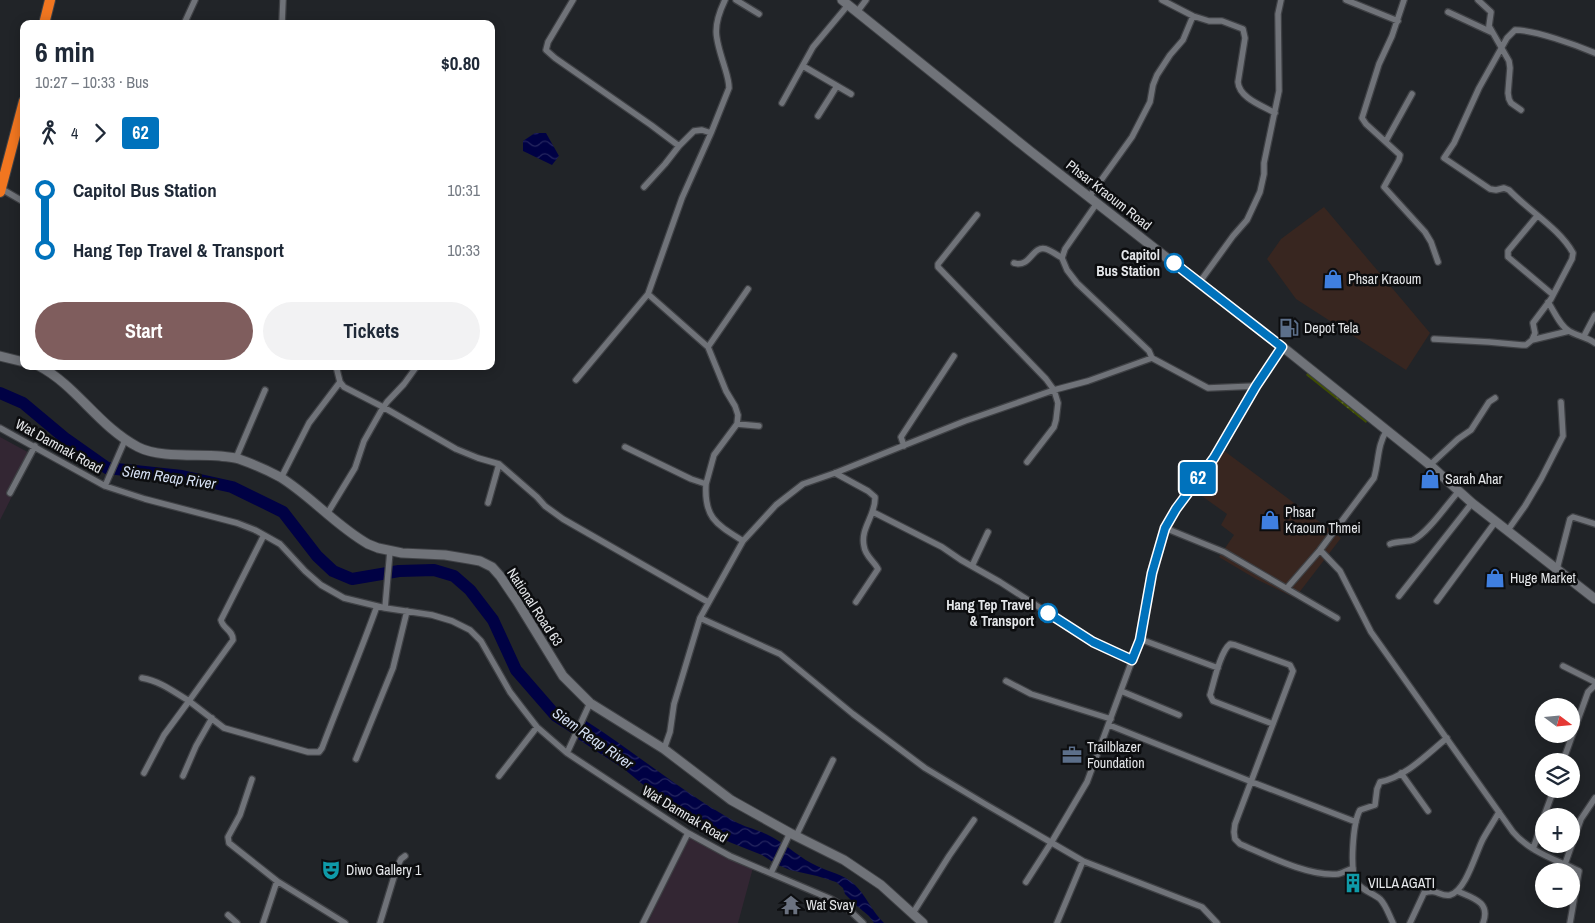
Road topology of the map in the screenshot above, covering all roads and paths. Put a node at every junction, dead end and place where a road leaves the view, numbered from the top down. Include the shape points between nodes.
1 (50, 0) edge
2 (195, 0) edge
3 (282, 0) edge
4 (572, 0) edge
5 (725, 0) edge
6 (736, 0) edge
7 (866, 0) edge
8 (1162, 0) edge
9 (1281, 0) edge
10 (1346, 0) edge
11 (1364, 0) edge
12 (1404, 0) edge
13 (1478, 0) edge
14 (845, 2) edge
15 (1361, 7) junction
16 (857, 12) junction
17 (1448, 12) dead end
18 (759, 14) dead end
19 (1193, 16) junction
20 (45, 20) edge
21 (186, 20) edge
22 (282, 20) edge
23 (1398, 20) junction
24 (1491, 32) junction
25 (1501, 48) junction
26 (1595, 53) edge
27 (803, 66) junction
28 (837, 86) junction
29 (851, 94) dead end
30 (1412, 94) dead end
31 (782, 103) dead end
32 (1522, 110) dead end
33 (1275, 113) junction
34 (20, 116) edge
35 (818, 116) dead end
36 (711, 133) junction
37 (1386, 141) junction
38 (678, 146) junction
39 (644, 187) dead end
40 (0, 190) edge
41 (20, 200) edge
42 (1093, 200) junction
43 (977, 215) dead end
44 (1537, 216) junction
45 (1062, 258) junction
46 (1438, 262) dead end
47 (1014, 263) dead end
48 (1199, 283) junction
49 (748, 289) dead end
50 (648, 294) junction
51 (1552, 294) junction
52 (1548, 302) junction
53 (1595, 315) edge
54 (1569, 331) junction
55 (1584, 336) junction
56 (1434, 339) dead end
57 (1532, 340) junction
58 (1595, 343) edge
59 (708, 347) junction
60 (1282, 347) junction
61 (0, 356) edge
62 (954, 356) dead end
63 (1152, 358) junction
64 (20, 361) edge
65 (46, 370) edge
66 (337, 370) edge
67 (414, 370) edge
68 (576, 380) dead end
69 (340, 382) junction
70 (1256, 386) junction
71 (265, 390) dead end
72 (1054, 390) junction
73 (1495, 398) dead end
74 (1561, 402) dead end
75 (384, 407) junction
76 (737, 424) junction
77 (759, 426) dead end
78 (0, 428) edge
79 (1387, 430) junction
80 (125, 440) junction
81 (35, 446) junction
82 (626, 446) dead end
83 (904, 446) junction
84 (236, 458) junction
85 (1027, 462) dead end
86 (499, 464) junction
87 (1430, 465) junction
88 (835, 473) junction
89 (281, 478) junction
90 (106, 484) junction
91 (706, 484) junction
92 (1459, 491) junction
93 (10, 493) dead end
94 (1472, 503) junction
95 (488, 504) dead end
96 (873, 512) junction
97 (327, 514) junction
98 (1496, 521) junction
99 (1595, 524) edge
100 (1165, 528) junction
101 (1508, 530) junction
102 (988, 532) dead end
103 (264, 535) junction
104 (742, 541) junction
105 (1390, 544) dead end
106 (1320, 550) junction
107 (390, 551) junction
108 (972, 566) junction
109 (1557, 569) junction
110 (1287, 588) junction
111 (1399, 596) dead end
112 (1595, 599) edge
113 (1436, 601) dead end
114 (708, 602) junction
115 (856, 602) dead end
116 (377, 606) junction
117 (385, 608) junction
118 (407, 611) junction
119 (700, 618) junction
120 (1336, 618) dead end
121 (1140, 640) junction
122 (1132, 660) junction
123 (1563, 666) dead end
124 (1218, 668) junction
125 (142, 678) dead end
126 (1006, 681) dead end
127 (1595, 683) edge
128 (1121, 691) junction
129 (189, 701) junction
130 (588, 707) junction
131 (1179, 715) dead end
132 (212, 718) junction
133 (1110, 722) junction
134 (1273, 724) junction
135 (537, 727) junction
136 (1447, 738) junction
137 (664, 749) junction
138 (569, 751) junction
139 (1566, 753) edge
140 (356, 759) dead end
141 (833, 760) dead end
142 (144, 772) dead end
143 (1401, 773) junction
144 (182, 776) dead end
145 (499, 776) dead end
146 (252, 778) dead end
147 (1252, 782) junction
148 (1595, 798) edge
149 (1428, 811) dead end
150 (1500, 812) junction
151 (974, 820) dead end
152 (1356, 822) junction
153 (688, 833) junction
154 (791, 837) junction
155 (1052, 843) junction
156 (1535, 843) edge
157 (1533, 849) junction
158 (405, 856) dead end
159 (1083, 861) junction
160 (1564, 863) edge
161 (1566, 863) edge
162 (1353, 868) junction
163 (772, 870) junction
164 (277, 881) junction
165 (1026, 882) dead end
166 (1457, 891) junction
167 (1573, 908) edge
168 (913, 913) junction
169 (228, 915) dead end
170 (237, 923) edge
171 (263, 923) edge
172 (345, 923) edge
173 (380, 923) edge
174 (642, 923) edge
175 (863, 923) edge
176 (923, 923) edge
177 (1057, 923) edge
178 (1217, 923) edge
179 (1393, 923) edge
180 (1410, 923) edge
181 (1482, 923) edge
182 (1570, 923) edge

1 - 20 highway
2 - 21 street
3 - 22 street
4 - 38 street via 546,50
5 - 36 street via 715,26 729,84
6 - 18 street
7 - 16 street
8 - 19 street
9 - 33 street via 1277,49 1279,91
10 - 15 street
11 - 15 street
12 - 23 street
13 - 24 street via 1491,12
14 - 16 street, Phsar Kraoum Road
14 - 27 street
15 - 23 street
16 - 42 street, Phsar Kraoum Road
17 - 24 street
19 - 33 street via 1243,29 1245,38 1238,87
19 - 42 street via 1183,40 1157,75 1150,102 1132,137
23 - 37 street via 1380,60 1362,116 1363,121
24 - 25 street
25 - 26 street via 1515,30 1523,30
25 - 32 street via 1510,68 1509,100
25 - 44 street via 1444,158 1490,189 1509,190
27 - 28 street
27 - 31 street
28 - 29 street
28 - 35 street
30 - 37 street
33 - 48 street via 1255,206
34 - 40 highway
36 - 38 street via 697,130
36 - 50 street via 682,198
37 - 46 street via 1400,157 1384,186 1425,232
38 - 39 street
40 - 41 street
42 - 45 street
42 - 48 street, Phsar Kraoum Road
43 - 72 street via 938,267
44 - 51 street via 1574,253
44 - 51 street via 1508,251 1508,257
45 - 47 street via 1039,249 1025,263
45 - 63 street via 1077,283 1149,351
48 - 60 street, Phsar Kraoum Road
49 - 59 street
50 - 59 street
50 - 68 street
51 - 52 street
52 - 54 street
52 - 57 street via 1533,324 1535,333
53 - 55 street
54 - 55 street
54 - 57 street
55 - 58 street
56 - 57 street via 1522,345
59 - 76 street via 735,406
60 - 70 street
60 - 79 street, Phsar Kraoum Road
61 - 64 street
62 - 83 street via 901,437
63 - 70 street via 1208,388
63 - 72 street
65 - 80 street, National Road 63
66 - 69 street
67 - 75 street
69 - 75 street
69 - 89 street via 309,423
70 - 100 street via 1214,458
71 - 84 street
72 - 83 street
72 - 85 street via 1058,403 1054,427
73 - 87 street via 1471,430
74 - 101 street via 1563,436 1541,479
75 - 86 street via 456,449
75 - 97 street via 364,441 355,468
76 - 77 street
76 - 91 street via 714,455
78 - 81 street, Wat Damnak Road
79 - 87 street, Phsar Kraoum Road
79 - 106 street via 1381,440 1374,478
80 - 84 street, National Road 63 via 154,453
80 - 90 street
81 - 90 street, Wat Damnak Road
81 - 93 street
82 - 91 street
83 - 88 street
84 - 89 street, National Road 63
86 - 95 street
86 - 114 street via 563,519
87 - 92 street, Phsar Kraoum Road
88 - 96 street via 875,497
88 - 104 street via 803,484 776,505
89 - 97 street, National Road 63
90 - 103 street, Wat Damnak Road via 145,499 236,523
91 - 104 street via 705,500 709,514
92 - 94 street, Phsar Kraoum Road
92 - 105 street via 1422,534 1410,541
94 - 98 street, Phsar Kraoum Road
94 - 111 street
96 - 108 street via 942,546
96 - 115 street via 865,530 864,547 878,569
97 - 107 street, National Road 63 via 363,541
98 - 101 street, Phsar Kraoum Road
98 - 113 street
99 - 109 street via 1577,517 1570,519
100 - 110 street via 1224,552
100 - 121 street via 1152,573
101 - 109 street, Phsar Kraoum Road
102 - 108 street
103 - 116 street, Wat Damnak Road via 280,544 321,585 344,598
103 - 129 street via 222,620 233,640
104 - 114 street
106 - 110 street
106 - 136 street via 1340,571 1371,632
107 - 117 street
107 - 130 street, National Road 63 via 469,558 492,567 563,676
108 - 122 street via 1093,642
109 - 112 street, Phsar Kraoum Road
110 - 120 street
114 - 119 street
116 - 117 street, Wat Damnak Road
116 - 132 street via 362,650 318,752 232,731
117 - 118 street, Wat Damnak Road
118 - 135 street, Wat Damnak Road via 452,621 470,630 481,641 510,692
118 - 140 street via 393,668
119 - 137 street
119 - 155 street via 780,654 852,714 925,768
121 - 122 street
121 - 124 street
122 - 128 street
123 - 127 street
124 - 134 street via 1210,695 1213,701
124 - 134 street via 1230,644 1292,668 1293,674
125 - 129 street via 160,683
126 - 133 street via 1031,694
127 - 139 street via 1588,692
128 - 131 street
128 - 133 street
129 - 132 street
129 - 142 street via 164,735
130 - 137 street, National Road 63
130 - 138 street
132 - 144 street
133 - 147 street
133 - 155 street via 1087,782
134 - 147 street
135 - 138 street, Wat Damnak Road
135 - 145 street
136 - 143 street
136 - 150 street
137 - 154 street, National Road 63 via 731,800
138 - 153 street, Wat Damnak Road
141 - 154 street
143 - 149 street
143 - 152 street via 1379,783 1375,805 1360,810
146 - 164 street via 240,815 228,837 230,843
147 - 152 street
147 - 162 street via 1235,824 1235,839 1240,844 1304,870 1339,874
148 - 161 street via 1581,819
150 - 157 street via 1522,842
150 - 166 street
151 - 168 street
152 - 162 street
153 - 163 street, Wat Damnak Road via 730,856
153 - 174 street
154 - 163 street
154 - 168 street, National Road 63 via 844,860 881,885
155 - 159 street
155 - 165 street
156 - 157 street
157 - 160 street
158 - 173 street via 397,867
159 - 177 street
159 - 178 street via 1202,907
162 - 179 street via 1358,885 1380,900
163 - 175 street, Wat Damnak Road via 831,899
164 - 171 street
164 - 172 street
166 - 180 street via 1450,895 1431,890 1424,893
166 - 181 street via 1483,905
167 - 182 street
168 - 176 street, National Road 63
169 - 170 street

